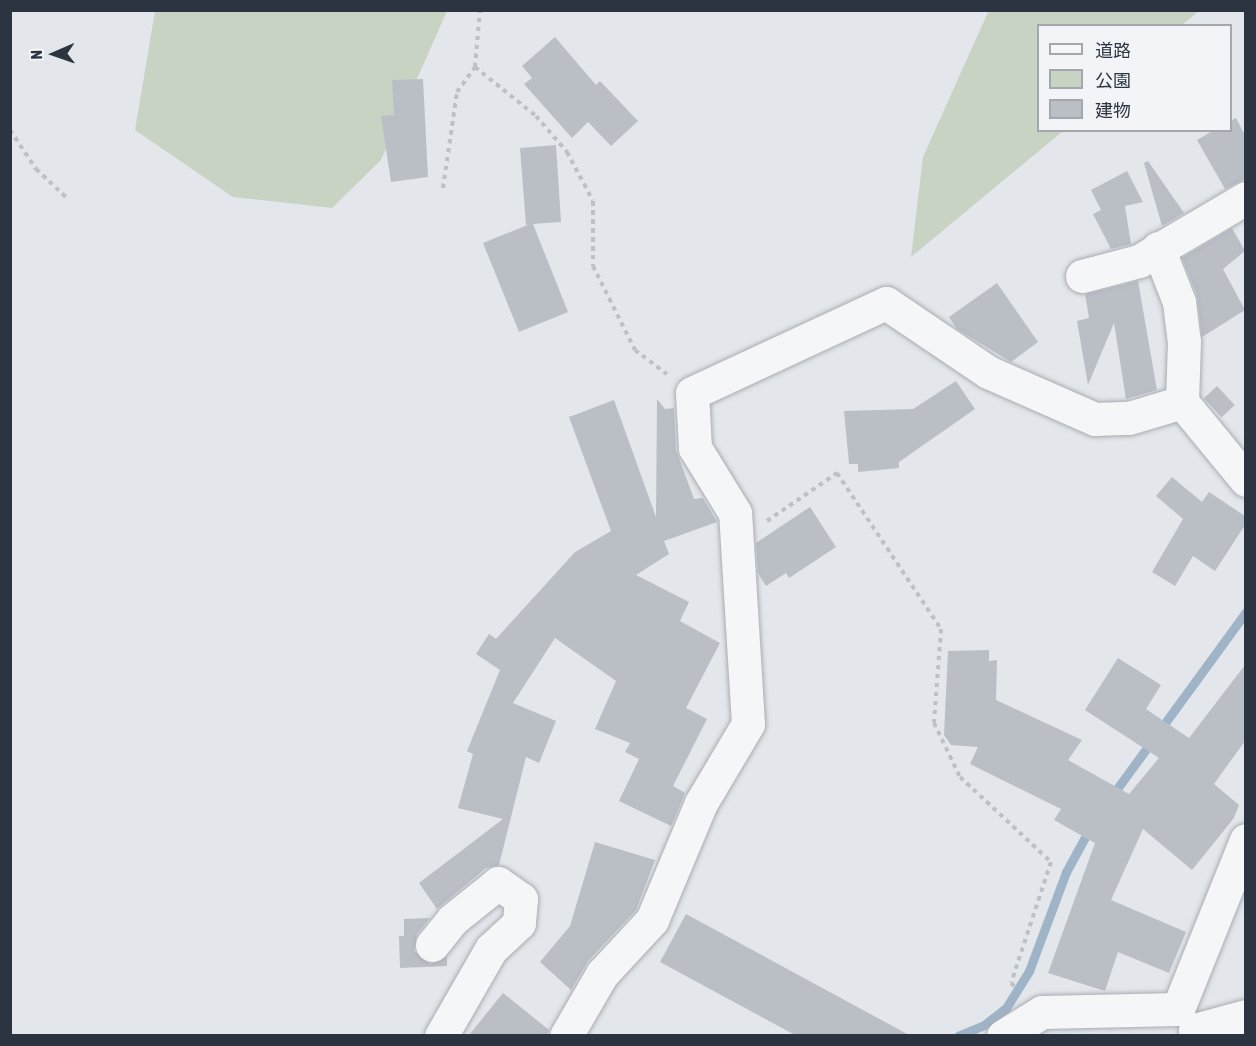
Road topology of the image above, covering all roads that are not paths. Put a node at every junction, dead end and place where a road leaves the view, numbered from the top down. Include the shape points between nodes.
1 (1245, 198) edge
2 (1158, 248) junction
3 (1082, 276) dead end
4 (1182, 402) junction
5 (1245, 480) edge
6 (1245, 840) edge
7 (432, 945) dead end
8 (1245, 1016) edge
9 (1190, 1025) edge
10 (441, 1035) edge
11 (566, 1035) edge
12 (1003, 1035) edge

1 - 2 street
2 - 3 street via 1139,261
2 - 4 street via 1179,302 1184,341
4 - 5 street
4 - 11 street via 1129,418 1095,418 988,372 886,303 692,393 695,448 735,513 748,724 701,803 652,920 602,974
6 - 9 street
7 - 10 street via 452,920 498,883 521,899 519,924 491,949
8 - 9 street
9 - 12 street via 1042,1012

